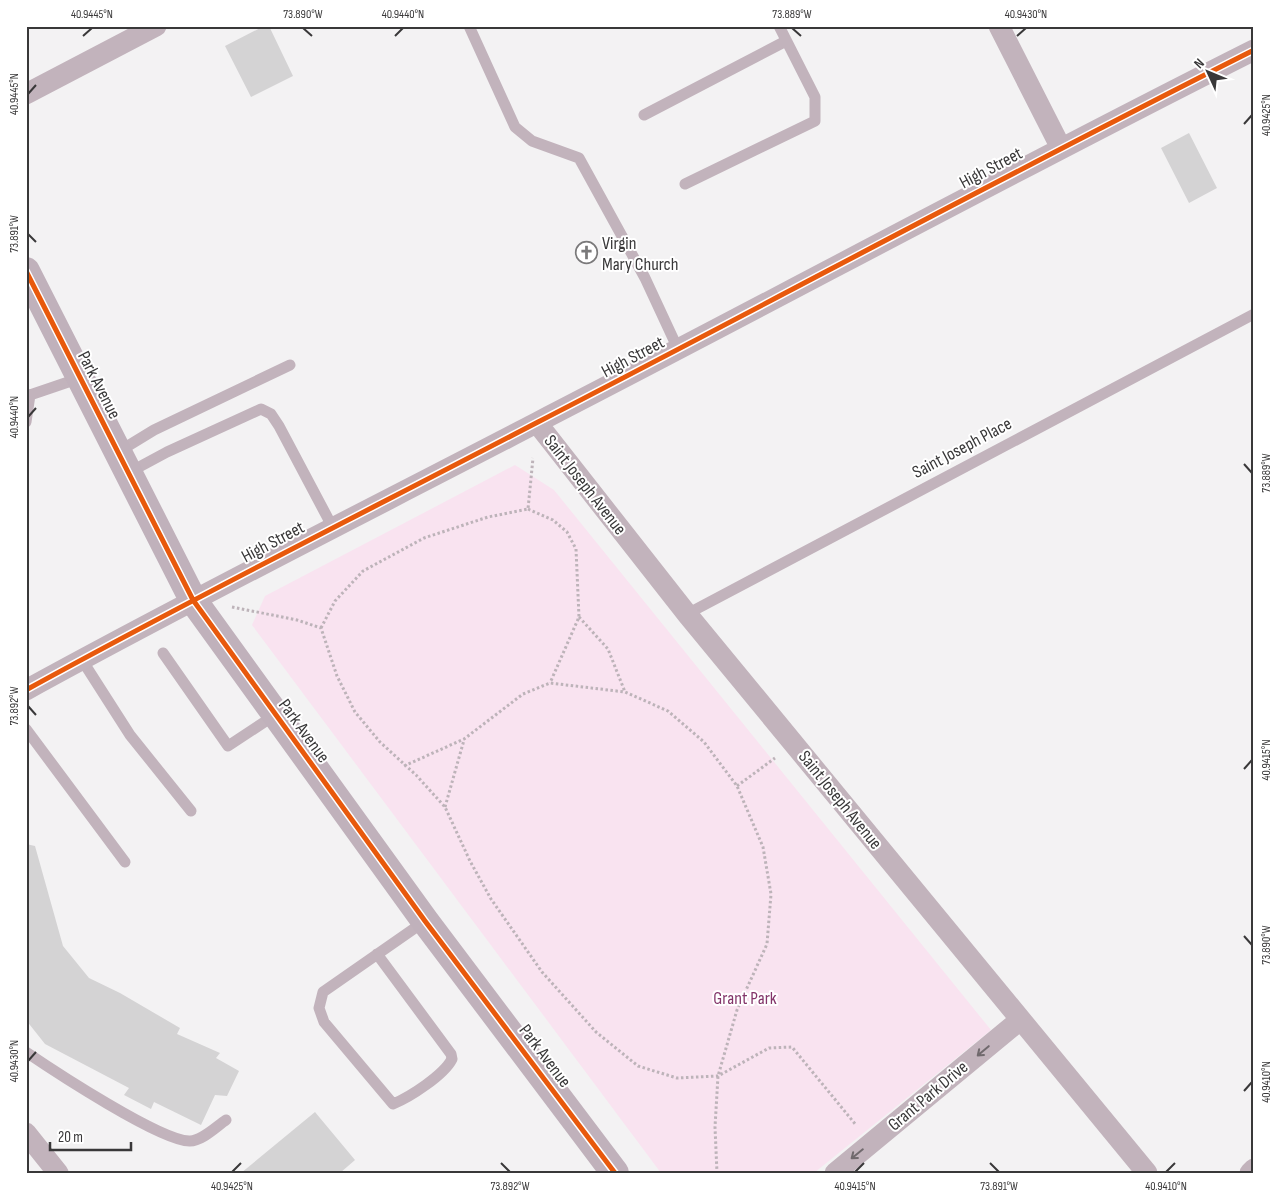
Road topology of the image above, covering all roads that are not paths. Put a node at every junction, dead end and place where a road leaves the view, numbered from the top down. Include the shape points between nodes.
1 (156, 26) edge
2 (469, 26) edge
3 (779, 26) edge
4 (999, 26) edge
5 (786, 41) junction
6 (1254, 50) edge
7 (26, 94) edge
8 (644, 115) dead end
9 (1060, 148) junction
10 (685, 184) dead end
11 (26, 271) edge
12 (1254, 314) edge
13 (678, 349) junction
14 (290, 365) dead end
15 (80, 378) junction
16 (28, 395) edge
17 (26, 422) edge
18 (537, 423) junction
19 (123, 462) junction
20 (332, 526) junction
21 (193, 600) junction
22 (687, 614) junction
23 (163, 653) dead end
24 (82, 660) junction
25 (26, 690) edge
26 (276, 716) junction
27 (26, 729) edge
28 (191, 811) dead end
29 (125, 862) dead end
30 (425, 921) junction
31 (377, 954) junction
32 (1020, 1020) junction
33 (26, 1052) edge
34 (226, 1120) dead end
35 (26, 1133) edge
36 (1254, 1169) edge
37 (58, 1173) edge
38 (615, 1173) edge
39 (835, 1173) edge
40 (1147, 1173) edge
41 (1250, 1173) edge

1 - 7 street
2 - 13 lane via 515,127 532,141 579,158 645,278
3 - 5 lane
4 - 9 street
5 - 8 lane
5 - 10 lane via 815,97 815,121
6 - 9 street, High Street
9 - 13 street, High Street
11 - 15 street, Park Avenue
12 - 22 lane, Saint Joseph Place
13 - 18 street, High Street
14 - 19 lane via 154,430
15 - 16 lane
15 - 19 street, Park Avenue
16 - 17 lane
18 - 20 street, High Street
18 - 22 street, Saint Joseph Avenue
19 - 20 lane via 167,452 261,409 271,414 279,426
19 - 21 street, Park Avenue
20 - 21 street, High Street
21 - 24 street, High Street
21 - 26 street, Park Avenue
22 - 32 street, Saint Joseph Avenue
23 - 26 lane via 228,746
24 - 25 street, High Street
24 - 28 lane via 130,735
26 - 30 street, Park Avenue
27 - 29 lane
30 - 31 lane
30 - 38 street, Park Avenue
31 - 31 lane via 323,992 319,1008 324,1022 393,1104 422,1087 452,1059
32 -> 39 street, Grant Park Drive
32 - 40 street, Saint Joseph Avenue
33 - 34 lane via 78,1086 163,1133 190,1141
35 - 37 street
36 - 41 street

